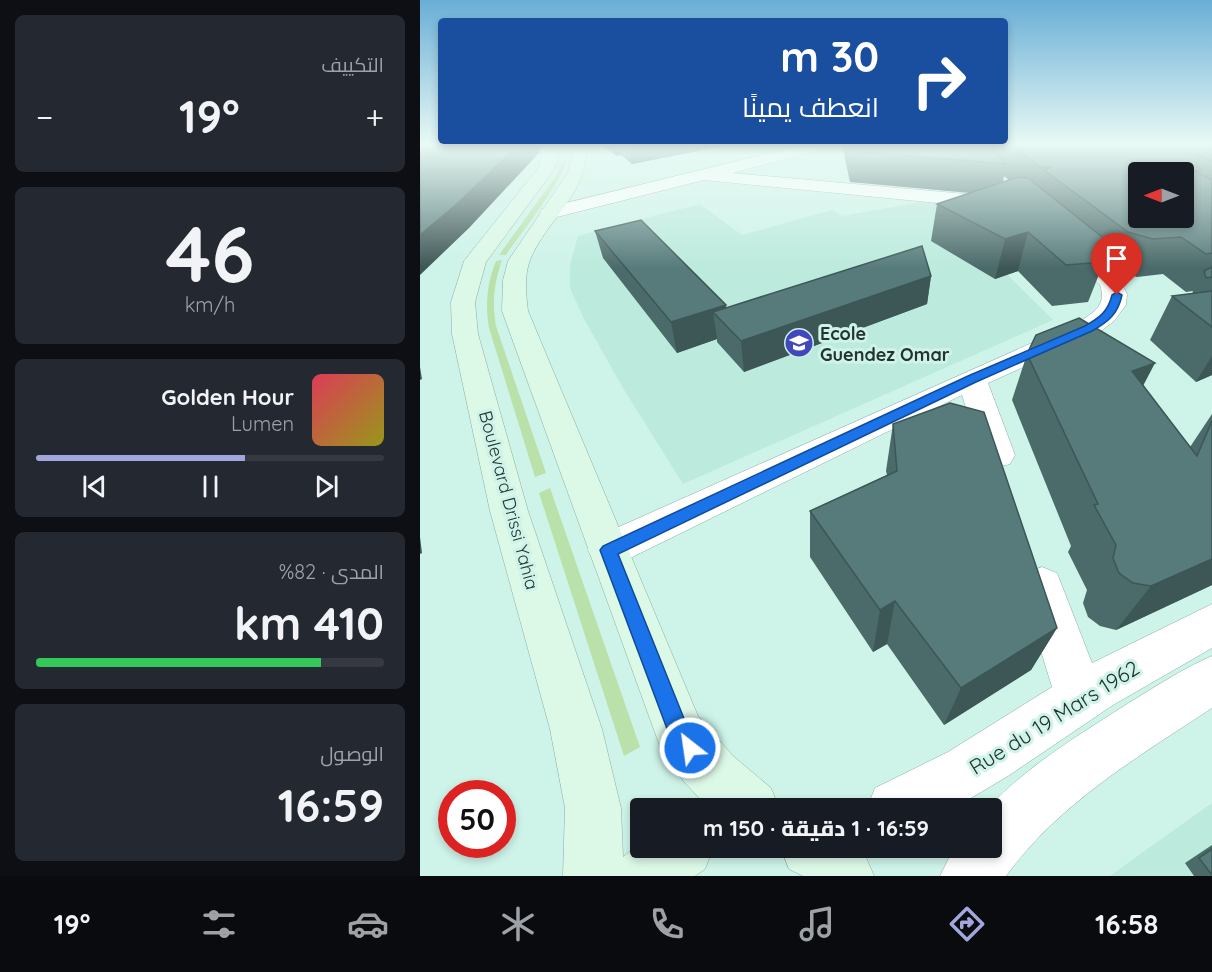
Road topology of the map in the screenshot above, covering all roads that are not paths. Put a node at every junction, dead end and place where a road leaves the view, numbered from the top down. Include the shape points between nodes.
1 (533, 186) edge
2 (568, 186) edge
3 (660, 186) edge
4 (805, 186) edge
5 (1003, 186) edge
6 (1028, 210) junction
7 (549, 213) junction
8 (972, 379) junction
9 (1009, 489) edge
10 (608, 550) junction
11 (1032, 555) edge
12 (1212, 625) edge
13 (1212, 680) edge
14 (1080, 698) junction
15 (738, 798) edge
16 (920, 798) edge
17 (1002, 835) edge
18 (670, 858) edge
19 (827, 858) edge
20 (983, 858) edge
21 (593, 876) edge
22 (645, 876) edge
23 (844, 876) edge
24 (970, 876) edge

1 - 21 main road, Boulevard Drissi Yahia via 475,261 463,302 465,334 510,511 576,729 593,808
2 - 7 main road, Boulevard Drissi Yahia
3 - 7 street
4 - 6 street
5 - 6 street
6 - 8 street via 1112,284 1117,295 1114,306 1105,319 1088,328
7 - 10 main road, Boulevard Drissi Yahia via 519,260 513,284 515,311
8 - 9 street
8 - 10 street
10 - 15 main road, Boulevard Drissi Yahia via 680,734 701,763
11 - 14 street
12 - 14 street, Rue du 19 Mars 1962
13 - 17 street via 1074,771
14 - 16 street, Rue du 19 Mars 1962 via 1008,747
18 - 22 main road
19 - 23 main road
20 - 24 street

